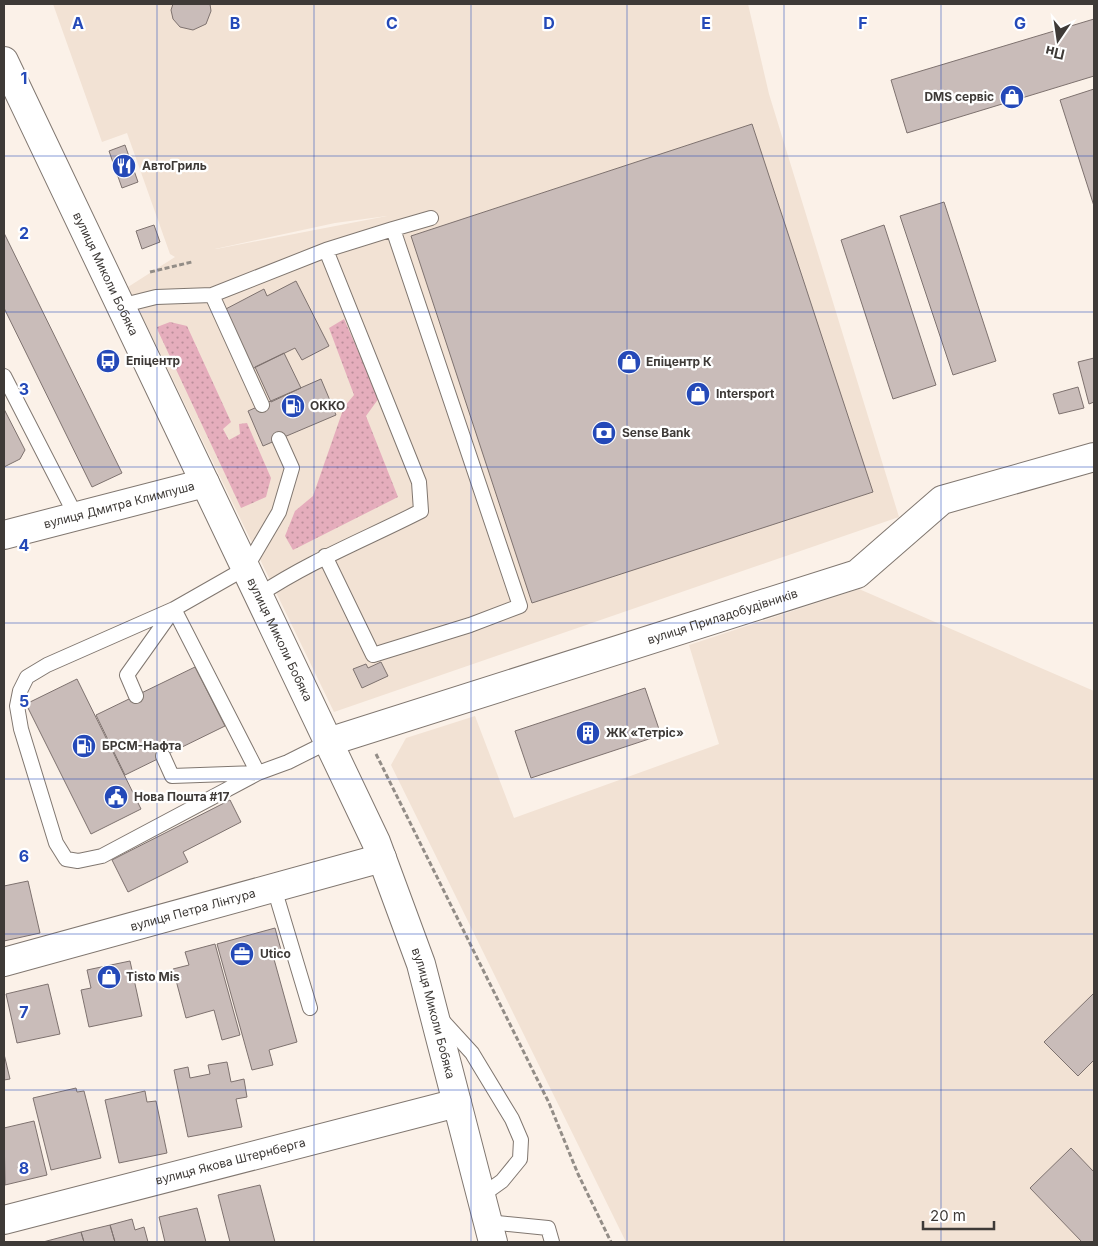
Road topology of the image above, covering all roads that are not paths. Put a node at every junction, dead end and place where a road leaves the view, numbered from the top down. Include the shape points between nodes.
1 (4, 61) edge
2 (431, 218) dead end
3 (393, 229) junction
4 (326, 250) junction
5 (212, 295) junction
6 (120, 306) junction
7 (4, 376) edge
8 (262, 405) dead end
9 (278, 439) dead end
10 (1094, 457) edge
11 (206, 483) junction
12 (76, 516) junction
13 (4, 535) edge
14 (325, 556) junction
15 (246, 568) junction
16 (260, 595) junction
17 (174, 609) junction
18 (136, 696) dead end
19 (328, 742) junction
20 (163, 756) dead end
21 (258, 773) junction
22 (382, 858) junction
23 (274, 888) junction
24 (4, 962) edge
25 (310, 1008) dead end
26 (434, 1012) junction
27 (457, 1103) junction
28 (4, 1220) edge
29 (487, 1220) edge
30 (552, 1242) edge

1 - 6 street, вулиця Миколи Бобяка
2 - 3 lane
3 - 4 lane
3 - 14 lane via 520,606 373,655
4 - 5 lane
4 - 14 lane via 419,482 421,511
5 - 6 lane via 156,297
5 - 8 lane
6 - 11 street, вулиця Миколи Бобяка
7 - 12 lane
9 - 15 lane via 292,468 279,512
10 - 19 street, вулиця Приладобудівників via 942,500 857,574
11 - 12 street, вулиця Дмитра Климпуша
11 - 15 street, вулиця Миколи Бобяка
12 - 13 street, вулиця Дмитра Климпуша
14 - 16 lane
15 - 16 street, вулиця Миколи Бобяка
15 - 17 lane
16 - 19 street, вулиця Миколи Бобяка
17 - 18 lane via 127,675
17 - 21 lane
17 - 21 lane via 27,677 17,706 21,729 56,843 66,859 78,861 102,856
19 - 21 lane
19 - 22 street, вулиця Миколи Бобяка
20 - 21 lane via 172,776
22 - 23 street, вулиця Петра Лінтура
22 - 26 street, вулиця Миколи Бобяка via 421,964
23 - 24 street, вулиця Петра Лінтура
23 - 25 lane
26 - 27 street, вулиця Миколи Бобяка
26 - 29 lane via 472,1053 521,1140 520,1159 502,1181
27 - 28 street, вулиця Якова Штернберга
27 - 29 street, вулиця Миколи Бобяка
29 - 30 lane via 548,1228

